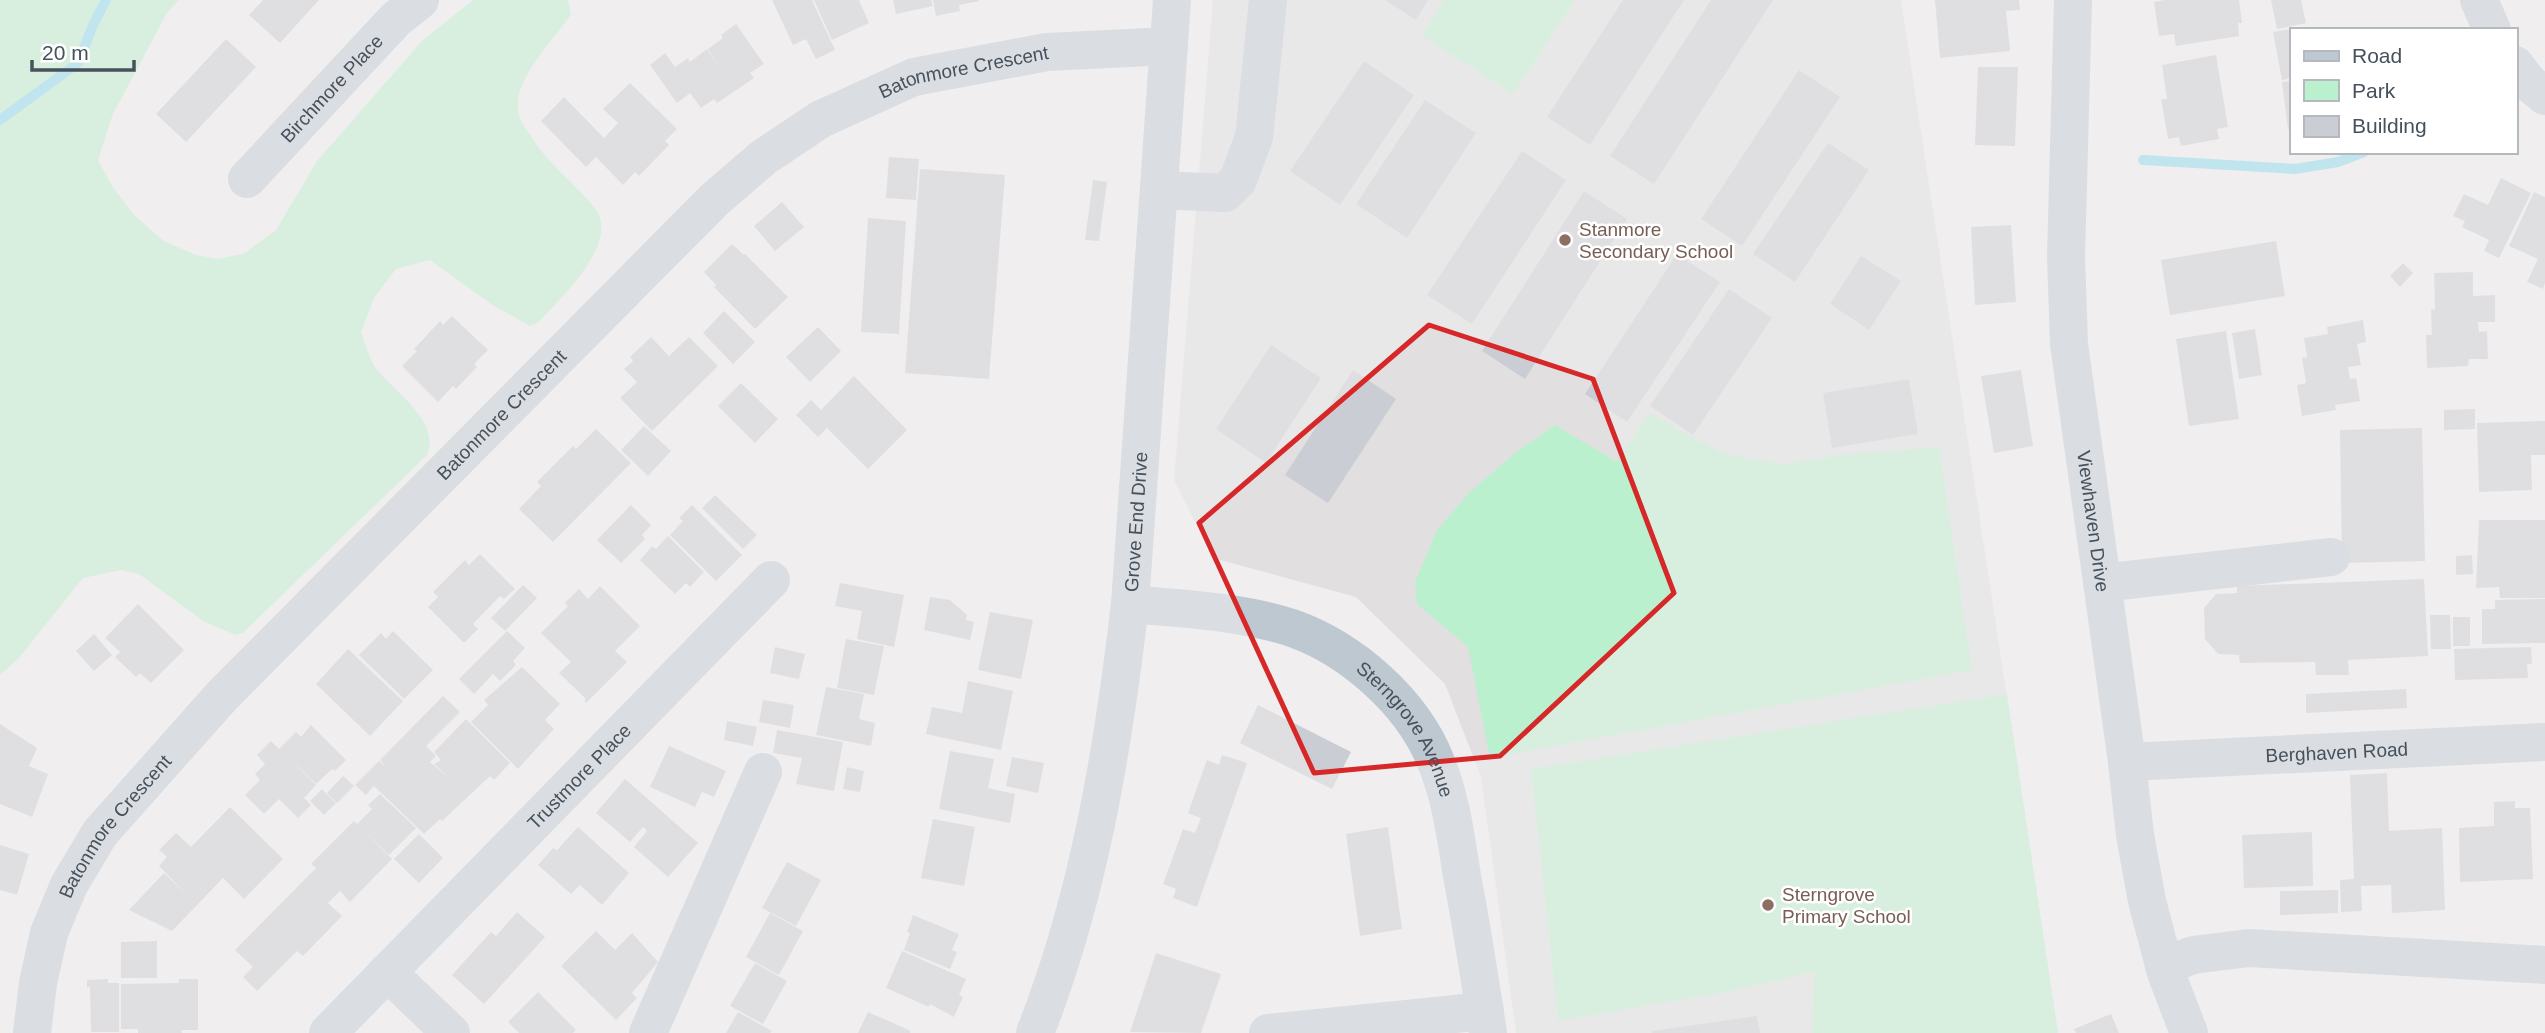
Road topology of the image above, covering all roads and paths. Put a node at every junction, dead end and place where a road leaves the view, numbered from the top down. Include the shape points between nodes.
1 (420, 0) edge
2 (1172, 0) edge
3 (1268, 0) edge
4 (2073, 0) edge
5 (2479, 0) edge
6 (2491, 28) edge
7 (1169, 46) junction
8 (2517, 68) edge
9 (2545, 96) edge
10 (247, 179) dead end
11 (1159, 190) junction
12 (2331, 557) dead end
13 (771, 580) dead end
14 (2102, 583) junction
15 (1130, 604) junction
16 (2545, 742) edge
17 (2127, 762) junction
18 (763, 772) dead end
19 (2545, 965) edge
20 (2164, 967) junction
21 (387, 972) junction
22 (1487, 1022) edge
23 (32, 1033) edge
24 (328, 1033) edge
25 (451, 1033) edge
26 (648, 1033) edge
27 (1035, 1033) edge
28 (1268, 1033) edge
29 (2189, 1033) edge

1 - 10 street, Birchmore Place via 396,19
2 - 7 street, Grove End Drive
3 - 11 street via 1254,137 1238,180 1225,193
4 - 14 street, Viewhaven Drive via 2066,257 2069,344
5 - 6 street
7 - 11 street, Grove End Drive
7 - 23 street, Batonmore Crescent via 1047,52 914,77 821,119 724,191 221,697 100,833 69,885 49,933
8 - 9 street
11 - 15 street, Grove End Drive
12 - 14 street
13 - 21 street, Trustmore Place
14 - 17 street, Viewhaven Drive
15 - 22 street, Sterngrove Avenue via 1218,612 1292,628 1332,645 1372,674 1399,704 1436,761 1451,809
15 - 27 street, Grove End Drive via 1098,818
16 - 17 street, Berghaven Road
17 - 20 street, Viewhaven Drive via 2134,835
18 - 26 street
19 - 20 street via 2249,948 2193,955
20 - 29 street, Viewhaven Drive
21 - 24 street, Trustmore Place
21 - 25 street
22 - 28 street

